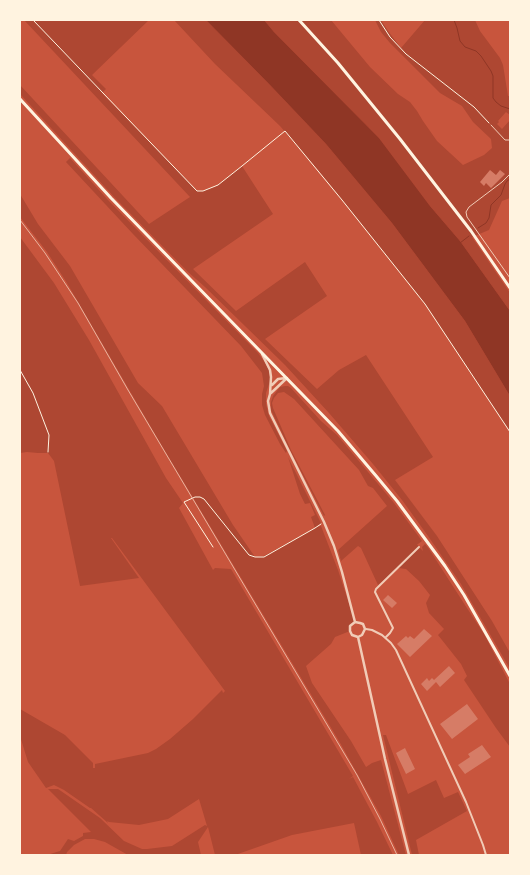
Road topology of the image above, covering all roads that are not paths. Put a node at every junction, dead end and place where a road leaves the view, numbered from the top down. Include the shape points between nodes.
1 (299, 20) edge
2 (20, 99) edge
3 (491, 125) road end
4 (510, 140) edge
5 (510, 174) edge
6 (510, 278) edge
7 (510, 288) edge
8 (260, 351) junction
9 (288, 378) junction
10 (271, 387) junction
11 (270, 394) junction
12 (419, 547) dead end
13 (355, 622) junction
14 (365, 629) junction
15 (358, 637) junction
16 (386, 637) junction
17 (510, 676) edge
18 (409, 855) edge
19 (486, 855) edge

1 - 7 main road via 400,139
2 - 8 main road
3 - 4 lane via 505,140
5 - 6 lane via 466,212
8 - 9 main road
8 - 10 street via 270,370
9 - 10 street via 278,379
9 - 11 street
9 - 17 main road via 338,431 412,520 445,566
10 - 11 street
11 - 13 street via 270,413 334,546
12 - 16 street via 376,589 392,628
13 - 14 street
13 - 15 street via 350,631
14 - 15 street
14 - 16 street
15 - 18 street
16 - 19 street via 396,650 459,787

